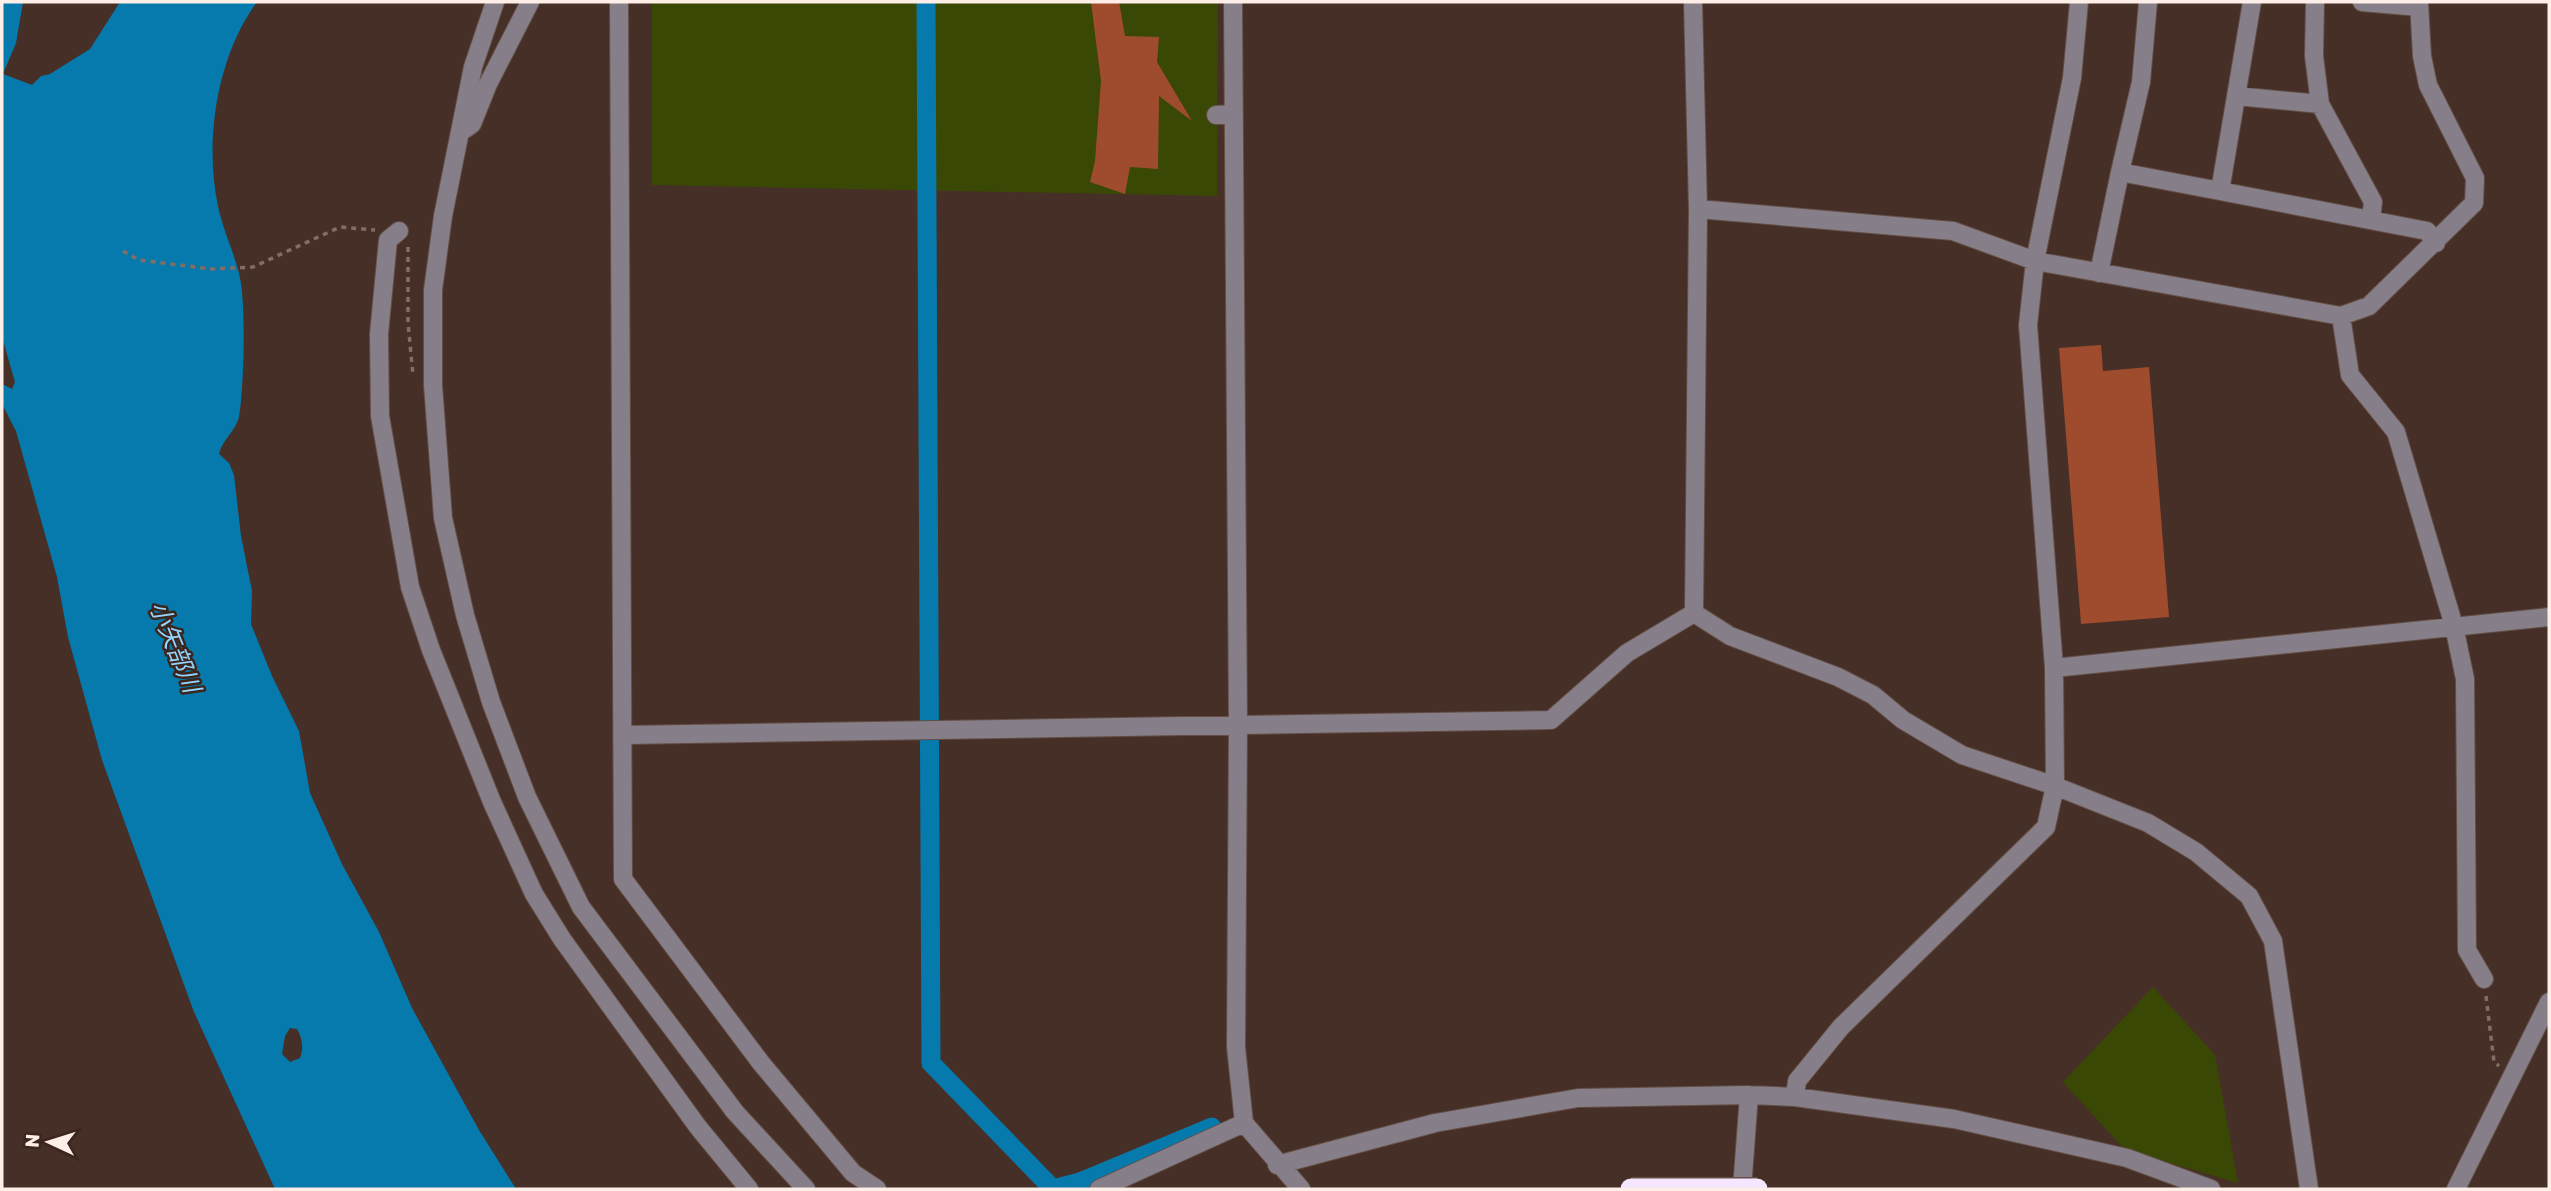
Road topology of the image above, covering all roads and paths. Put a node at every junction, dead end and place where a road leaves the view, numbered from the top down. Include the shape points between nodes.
1 (495, 2) edge
2 (530, 2) edge
3 (619, 2) edge
4 (1693, 2) edge
5 (2079, 2) edge
6 (2148, 2) edge
7 (2252, 2) edge
8 (2315, 2) edge
9 (2362, 2) edge
10 (2419, 5) edge
11 (1228, 10) edge
12 (2236, 96) junction
13 (2320, 104) junction
14 (460, 134) junction
15 (2120, 172) junction
16 (2220, 191) junction
17 (1698, 209) junction
18 (2371, 220) junction
19 (399, 231) junction
20 (2436, 243) junction
21 (123, 251) dead end
22 (2035, 261) junction
23 (2099, 273) junction
24 (2341, 316) junction
25 (415, 387) dead end
26 (1694, 613) junction
27 (2549, 617) edge
28 (2454, 626) junction
29 (2054, 668) junction
30 (1238, 724) junction
31 (625, 736) junction
32 (2055, 786) junction
33 (2484, 979) joint
34 (2549, 1002) edge
35 (2511, 1076) junction
36 (1749, 1096) junction
37 (1795, 1097) junction
38 (1244, 1123) junction
39 (1277, 1165) junction
40 (749, 1189) edge
41 (806, 1189) edge
42 (877, 1189) edge
43 (1099, 1189) edge
44 (1301, 1189) edge
45 (1631, 1189) edge
46 (1742, 1189) edge
47 (1757, 1189) edge
48 (2211, 1189) edge
49 (2309, 1189) edge
50 (2456, 1189) edge

1 - 14 street via 473,67
2 - 14 street via 472,124
3 - 31 street
4 - 17 street
5 - 22 street via 2072,78
6 - 15 street via 2141,82
7 - 12 street
8 - 13 street via 2314,56
9 - 10 street
10 - 20 street via 2428,85 2475,178 2474,203
11 - 30 street via 1241,69 1225,115
12 - 13 street
12 - 16 street
13 - 18 street via 2373,202
14 - 41 street via 433,290 433,385 443,518 491,702 527,797 581,907 735,1112
15 - 16 street
15 - 23 street
16 - 18 street
17 - 22 street via 1953,231
17 - 26 street
18 - 20 street via 2427,231
19 - 21 path via 340,227 253,267 212,269 139,260
19 - 25 path via 408,242 408,323
19 - 40 street via 388,240 379,334 380,416 410,587 431,650 534,894 698,1127
20 - 24 street via 2369,306
22 - 23 street
22 - 29 street via 2028,325
23 - 24 street
24 - 28 street via 2350,375 2396,432
26 - 30 street via 1627,653 1551,720
26 - 32 street via 1730,636 1861,689 1962,755
27 - 28 street
28 - 29 street
28 - 33 street via 2465,679 2467,950
29 - 32 street
30 - 31 street
30 - 38 street via 1236,1047
31 - 42 street via 623,879 761,1063 853,1173
32 - 37 street via 2046,827 1841,1027 1797,1080
32 - 49 street via 2148,823 2196,852 2249,896 2273,942
33 - 35 path via 2494,1062
34 - 35 street
35 - 50 street
36 - 37 street
36 - 39 street via 1578,1098 1435,1123
36 - 46 street
37 - 48 street via 1954,1119 2127,1158
38 - 39 street
38 - 43 street
39 - 44 street
45 - 47 highway, bridge

